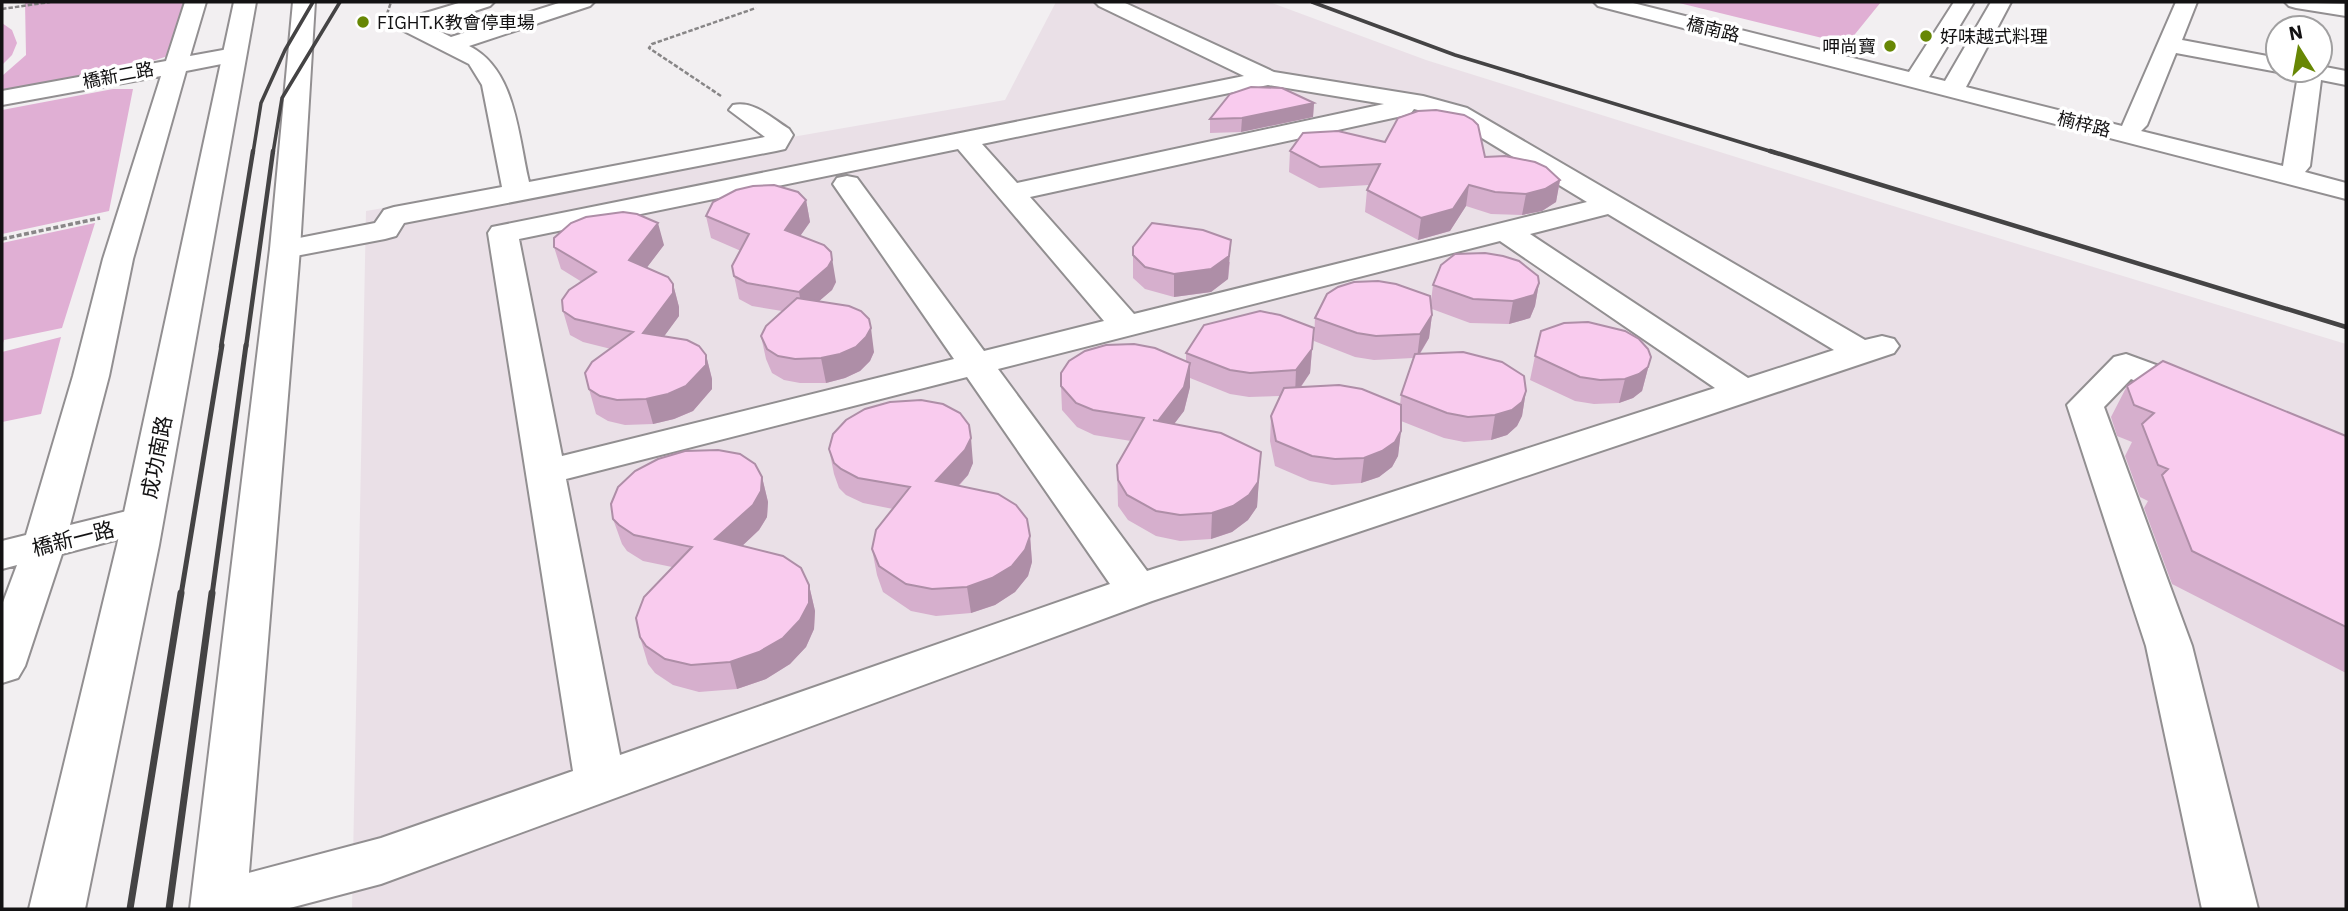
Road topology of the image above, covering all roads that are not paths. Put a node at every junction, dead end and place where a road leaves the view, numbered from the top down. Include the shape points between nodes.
1 (195, 2) edge
2 (245, 2) edge
3 (304, 2) edge
4 (484, 2) edge
5 (583, 2) edge
6 (1106, 2) edge
7 (1605, 2) edge
8 (1640, 2) edge
9 (1964, 2) edge
10 (2001, 2) edge
11 (2187, 2) edge
12 (2296, 2) edge
13 (2308, 3) edge
14 (2346, 10) edge
15 (452, 44) junction
16 (2169, 44) junction
17 (1828, 53) junction
18 (234, 59) junction
19 (2264, 62) edge
20 (173, 69) junction
21 (1918, 76) junction
22 (1268, 78) junction
23 (2307, 84) edge
24 (1955, 85) junction
25 (2, 97) edge
26 (1423, 103) junction
27 (2, 105) edge
28 (742, 110) road end
29 (2134, 125) junction
30 (964, 139) junction
31 (2296, 166) junction
32 (2346, 178) edge
33 (847, 184) dead end
34 (2346, 191) edge
35 (1010, 193) junction
36 (518, 194) junction
37 (1613, 204) junction
38 (1506, 231) junction
39 (285, 249) junction
40 (1126, 326) junction
41 (978, 364) junction
42 (1744, 391) junction
43 (2230, 405) edge
44 (545, 472) junction
45 (141, 533) junction
46 (21, 562) edge
47 (1137, 590) junction
48 (2, 666) edge
49 (600, 782) junction
50 (214, 907) edge
51 (57, 909) edge
52 (2230, 909) edge

1 - 20 street
2 - 18 street, 成功南路
3 - 39 street
4 - 15 street via 410,25
5 - 15 street
6 - 22 street
7 - 17 street, 橋南路
8 - 17 street, 橋南路
9 - 21 street
10 - 24 street
11 - 16 street
12 - 13 street
13 - 14 street
15 - 36 street via 478,59 494,85
16 - 19 street
16 - 29 street
17 - 21 street, 楠梓路
18 - 20 street, 橋新二路
18 - 45 street, 成功南路
20 - 25 street, 橋新二路
20 - 27 street, 橋新二路
20 - 46 street via 118,259 91,376
21 - 24 street, 楠梓路
22 - 26 street
22 - 30 street
23 - 31 street
24 - 29 street, 楠梓路
24 - 34 street, 楠梓路
26 - 35 street
26 - 37 street via 1458,113
28 - 36 street via 780,135 776,143
29 - 31 street, 楠梓路
30 - 35 street
30 - 44 street via 503,233
31 - 32 street, 楠梓路
33 - 41 street
35 - 40 street
36 - 39 street via 394,216 385,230
37 - 38 street
37 - 42 street via 1872,349
38 - 40 street
38 - 42 street
39 - 50 street
40 - 41 street
41 - 44 street
41 - 47 street
42 - 47 street
43 - 52 street via 2126,364 2085,405 2169,646
44 - 49 street
45 - 46 street, 橋新一路
45 - 51 street, 成功南路
46 - 48 street
47 - 49 street
49 - 50 street via 381,861

